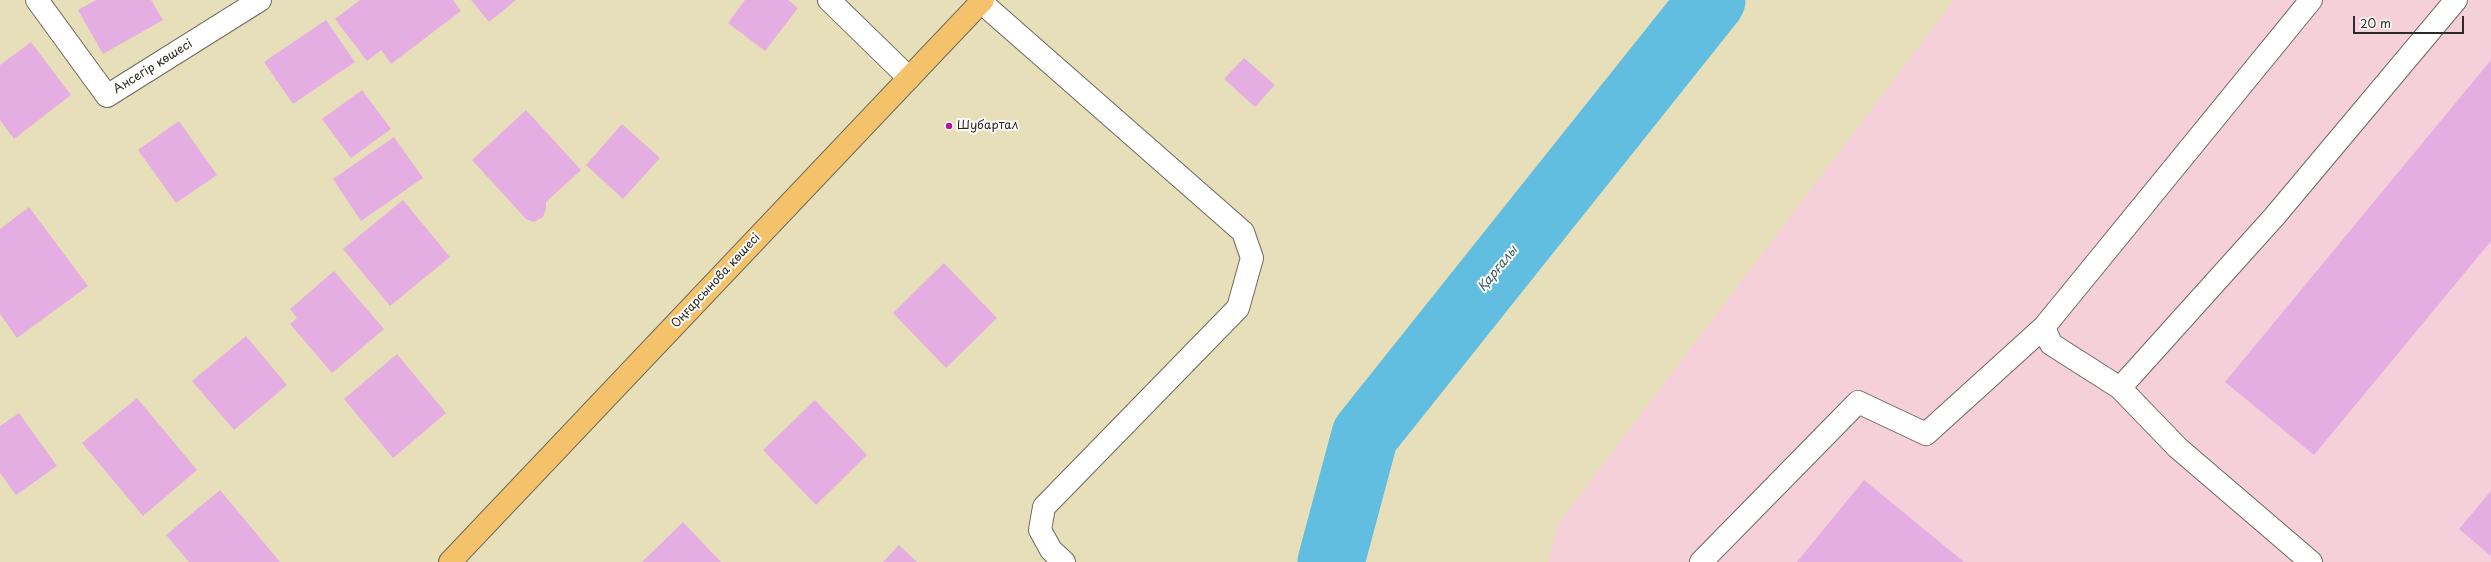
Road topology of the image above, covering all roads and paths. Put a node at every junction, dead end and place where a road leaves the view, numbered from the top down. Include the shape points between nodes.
1 (37, 0) edge
2 (260, 0) edge
3 (829, 0) edge
4 (2311, 0) edge
5 (2456, 0) edge
6 (982, 1) edge
7 (909, 78) junction
8 (2044, 327) junction
9 (2120, 388) junction
10 (450, 562) edge
11 (1064, 562) edge
12 (1701, 562) edge
13 (2311, 562) edge

1 - 2 street, Ансегір көшесі via 107,96
3 - 7 street
4 - 8 street
5 - 9 street via 2274,217
6 - 7 main road, Оңғарсынова көшесі
6 - 11 street via 1243,232 1252,258 1238,308 1044,507 1040,530 1051,550
7 - 10 main road, Оңғарсынова көшесі
8 - 9 street via 2051,344
8 - 12 street via 1926,434 1858,402
9 - 13 street via 2178,448

